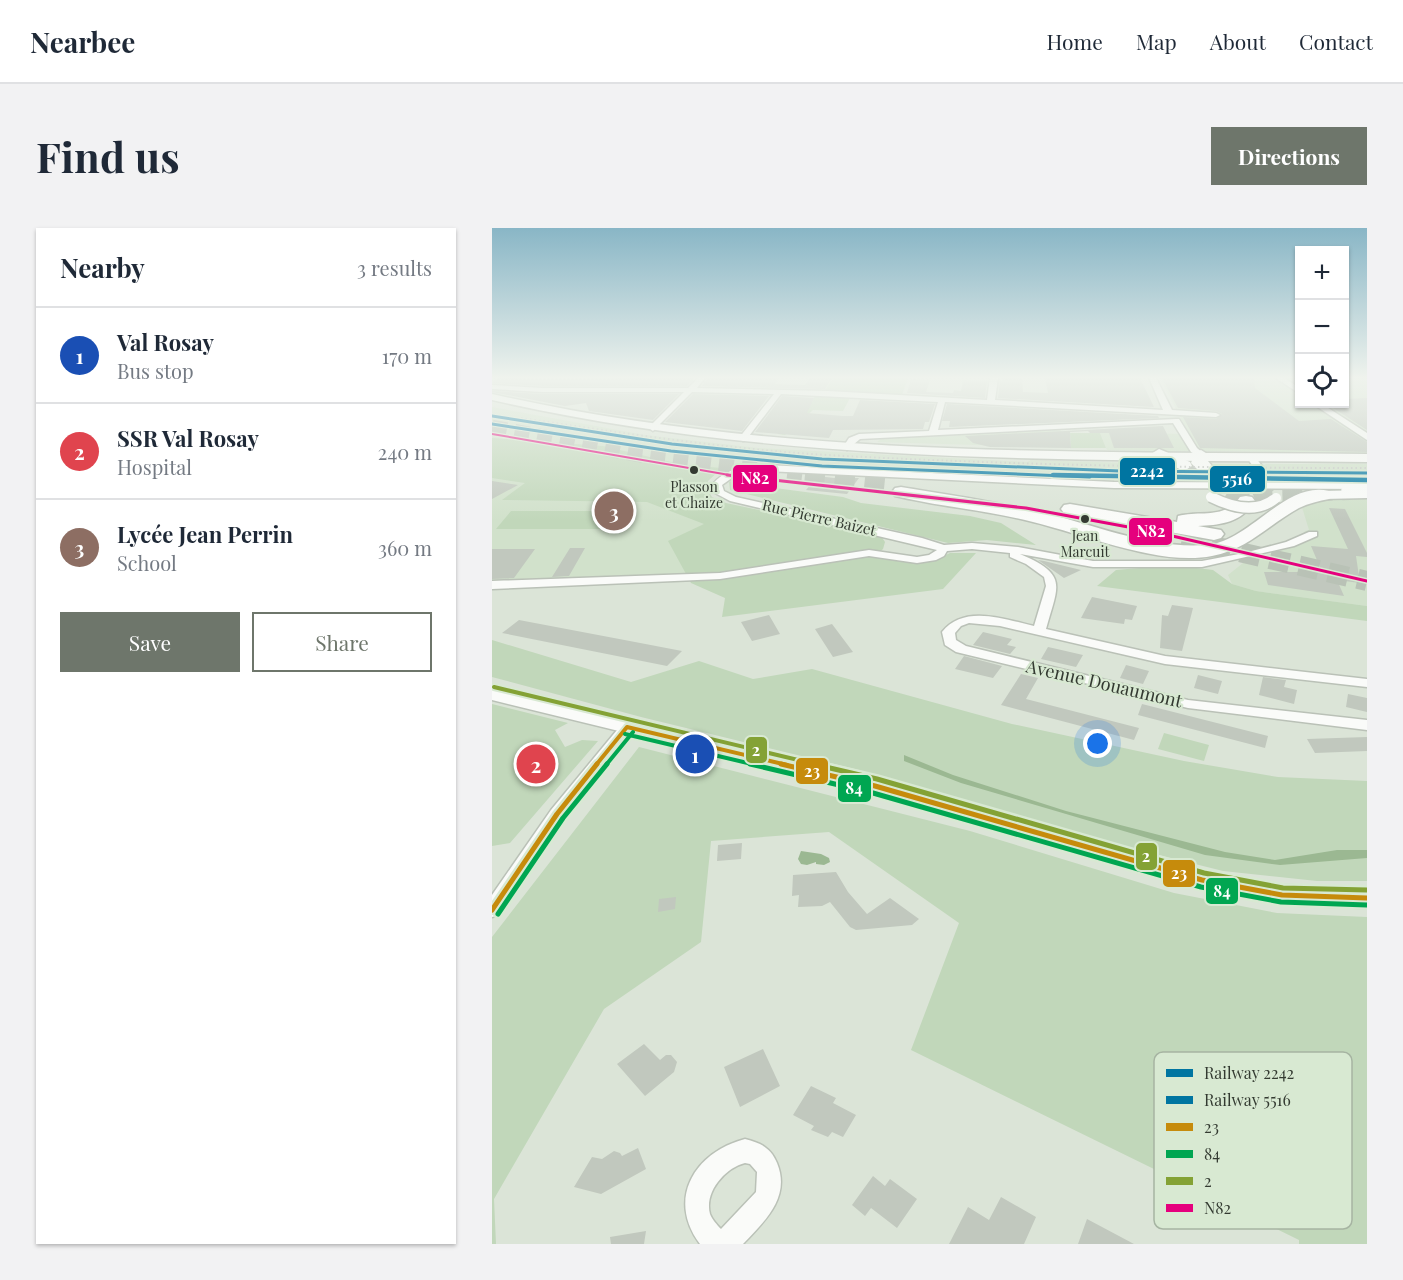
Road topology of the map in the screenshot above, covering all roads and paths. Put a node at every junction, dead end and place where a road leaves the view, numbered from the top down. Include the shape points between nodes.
1 (637, 425) edge
2 (656, 425) edge
3 (753, 425) edge
4 (935, 425) edge
5 (1087, 425) edge
6 (1179, 425) edge
7 (1349, 425) edge
8 (653, 428) junction
9 (933, 433) junction
10 (1367, 437) edge
11 (743, 438) junction
12 (848, 447) junction
13 (1159, 454) joint
14 (1367, 458) edge
15 (1194, 461) junction
16 (1204, 487) junction
17 (892, 489) junction
18 (1363, 490) edge
19 (964, 493) junction
20 (1323, 495) junction
21 (1271, 497) junction
22 (1214, 534) dead end
23 (1313, 534) dead end
24 (1111, 536) junction
25 (1182, 539) tunnel mouth
26 (997, 548) junction
27 (943, 549) junction
28 (492, 585) edge
29 (1039, 630) junction
30 (1367, 683) edge
31 (492, 694) edge
32 (1367, 725) edge
33 (627, 727) junction
34 (1367, 898) edge
35 (492, 910) edge
36 (716, 1244) edge
37 (724, 1244) edge

1 - 8 street
2 - 8 street
3 - 11 street
4 - 9 street
5 - 9 street
6 - 15 street via 1194,450
7 - 10 street
8 - 11 street
9 - 12 street via 859,437
11 - 12 street
12 - 13 street via 1000,454
13 - 15 highway
14 - 15 street
16 - 21 street, Rue Pierre Baizet
16 - 21 street, bridge via 1211,497 1245,507 1266,505
16 - 27 street, Rue Pierre Baizet via 766,468 734,473 717,485 725,497
17 - 19 highway
17 - 24 highway via 1007,510
17 - 25 highway via 1038,510
18 - 20 street, Rue Pierre Baizet
18 - 21 street, Rue Pierre Baizet
19 - 21 highway via 1190,520 1228,516
19 - 22 highway
20 - 21 highway
20 - 21 street, Rue Pierre Baizet
21 - 24 highway via 1257,502 1252,514 1232,535 1216,543 1178,547
21 - 24 highway via 1236,543 1209,551 1162,549
23 - 26 street, Rue Pierre Baizet via 1290,544 1202,564 1093,564
26 - 27 street, Rue Pierre Baizet
26 - 29 street via 1049,575 1052,586
27 - 28 street, Rue Pierre Baizet via 932,558 917,560 869,553 720,576
29 - 30 street, Avenue Douaumont via 1165,660
29 - 32 street, Avenue Douaumont via 968,619 948,632 950,642 961,649 1147,696
31 - 33 street
33 - 34 street via 875,786 1202,880 1282,895
33 - 35 street via 556,814
36 - 37 street via 698,1217 695,1196 704,1178 734,1152 750,1150 762,1157 771,1176 767,1198

